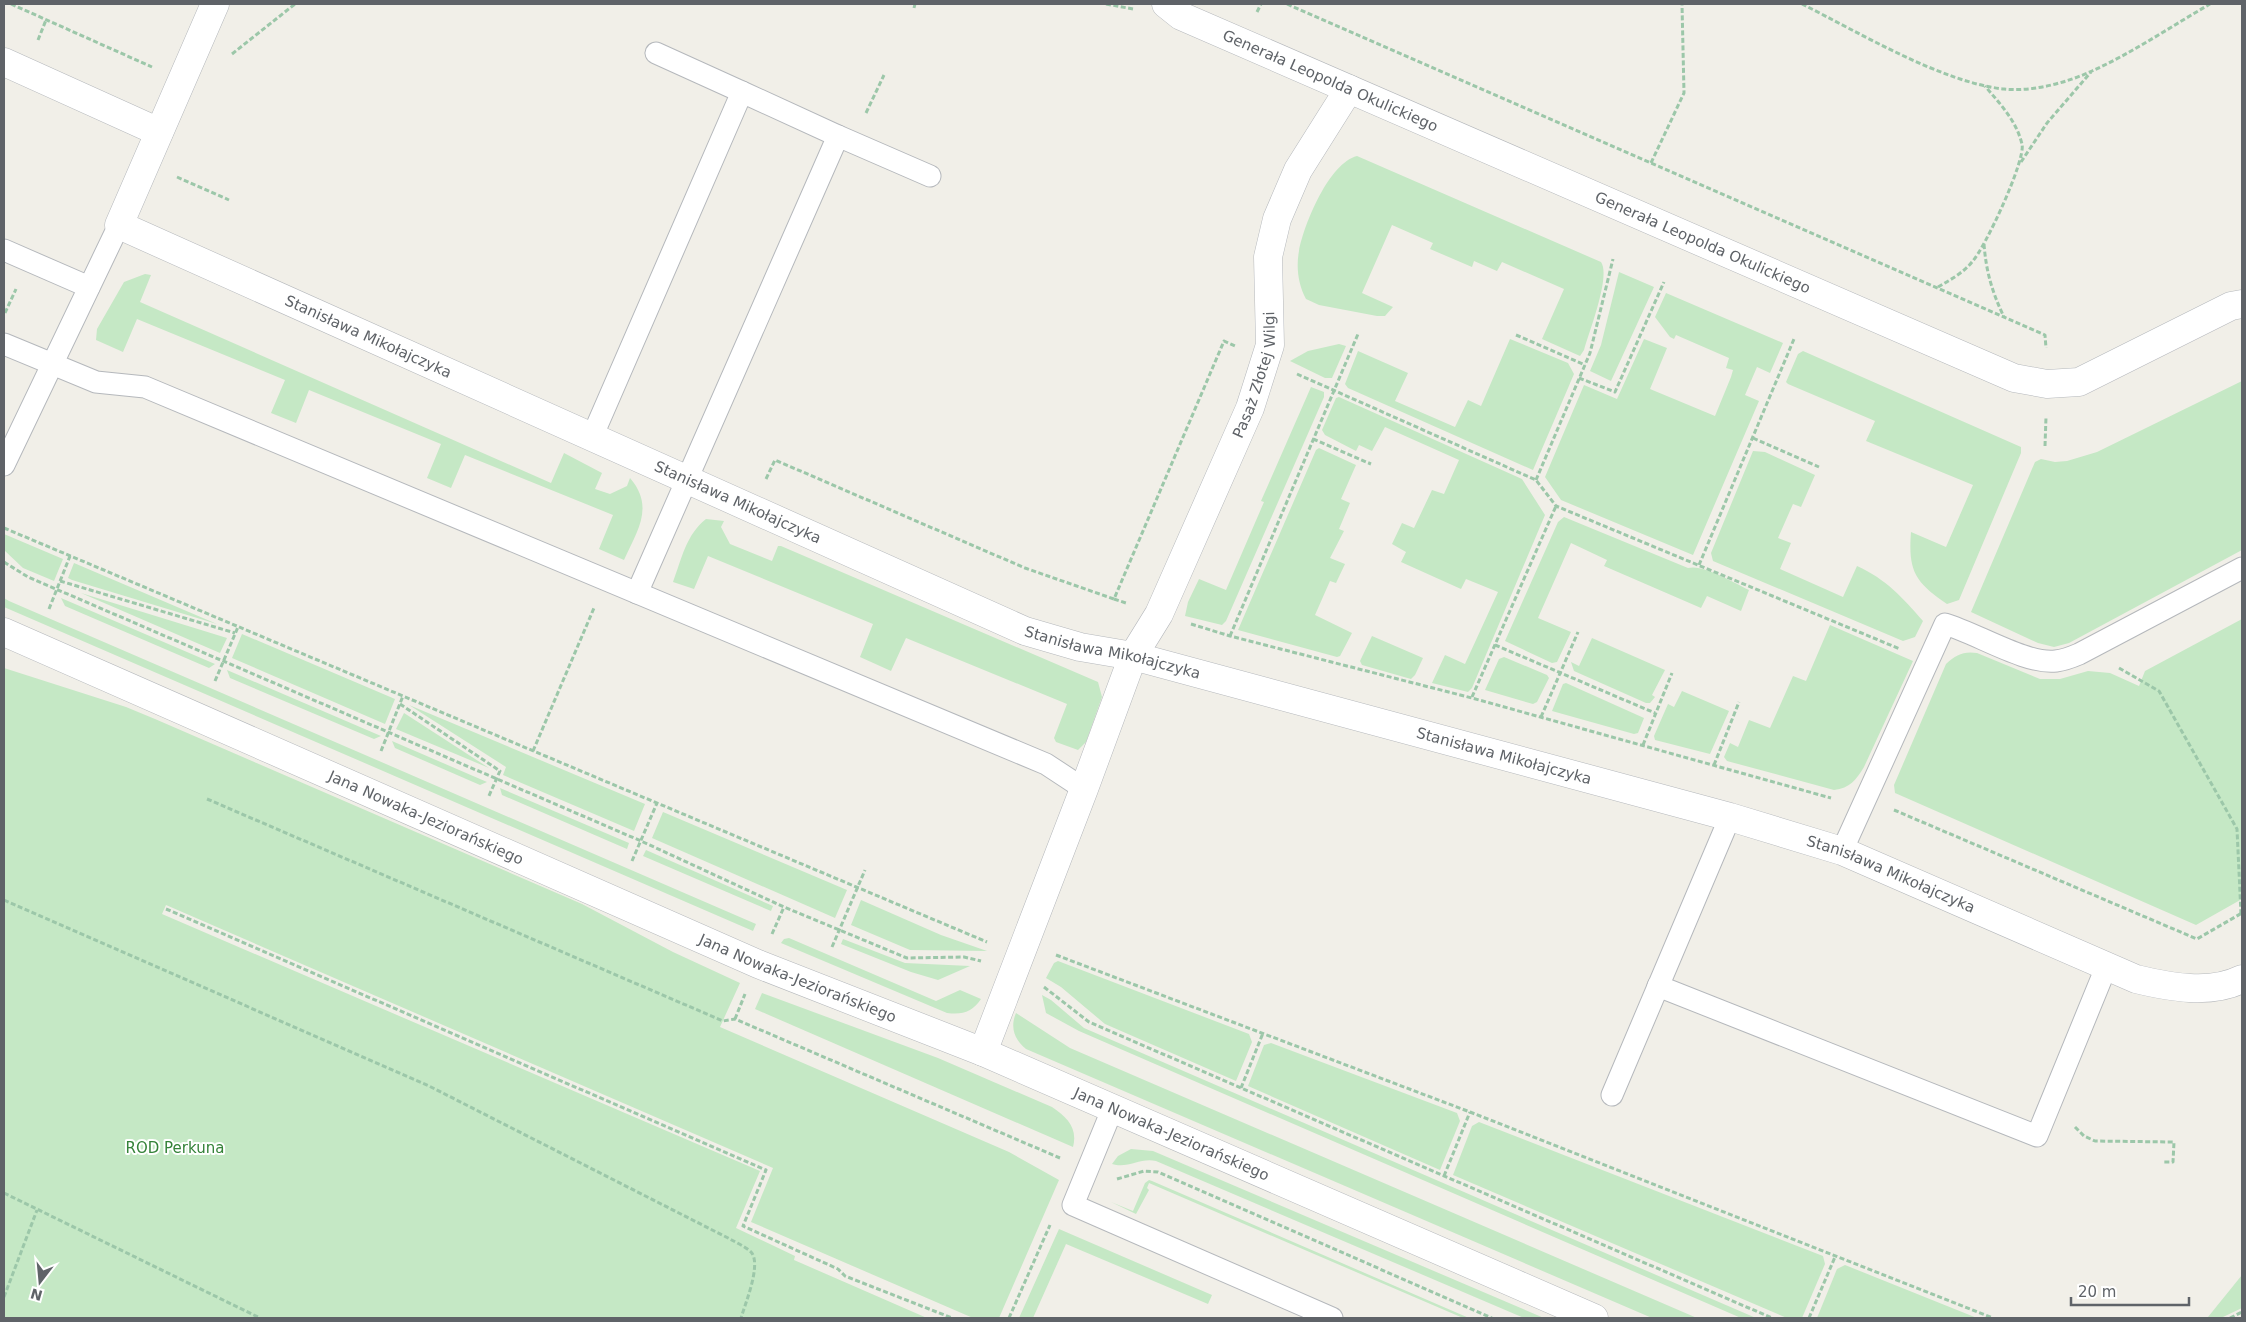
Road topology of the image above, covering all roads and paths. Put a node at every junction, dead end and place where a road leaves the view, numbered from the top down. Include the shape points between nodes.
1 (11, 4) edge
2 (215, 4) edge
3 (295, 4) edge
4 (1106, 4) edge
5 (1166, 4) edge
6 (1287, 4) edge
7 (1682, 4) edge
8 (1802, 4) edge
9 (2210, 4) edge
10 (1128, 9) dead end
11 (656, 53) dead end
12 (229, 56) dead end
13 (4, 62) edge
14 (154, 68) dead end
15 (2091, 72) junction
16 (884, 75) dead end
17 (1985, 86) junction
18 (1349, 89) junction
19 (742, 92) junction
20 (159, 132) junction
21 (838, 136) junction
22 (1651, 163) junction
23 (2019, 165) junction
24 (173, 175) dead end
25 (930, 176) dead end
26 (229, 200) dead end
27 (119, 225) junction
28 (1984, 243) junction
29 (4, 250) edge
30 (1613, 259) dead end
31 (1664, 282) dead end
32 (18, 285) dead end
33 (89, 287) junction
34 (1938, 288) junction
35 (2242, 304) edge
36 (4, 315) edge
37 (2005, 317) junction
38 (1358, 334) dead end
39 (1516, 335) dead end
40 (1794, 339) dead end
41 (1224, 341) dead end
42 (4, 344) edge
43 (51, 364) junction
44 (1585, 365) junction
45 (1292, 372) dead end
46 (1579, 378) junction
47 (2047, 384) junction
48 (1334, 390) junction
49 (592, 436) junction
50 (1753, 438) junction
51 (1313, 439) junction
52 (2045, 446) dead end
53 (1371, 464) dead end
54 (4, 465) edge
55 (1818, 467) dead end
56 (686, 478) junction
57 (1536, 480) junction
58 (764, 483) dead end
59 (1556, 506) junction
60 (4, 528) edge
61 (70, 555) junction
62 (4, 562) edge
63 (1699, 565) junction
64 (2242, 568) edge
65 (606, 580) junction
66 (60, 581) junction
67 (57, 590) junction
68 (637, 593) junction
69 (1114, 599) junction
70 (49, 608) dead end
71 (1159, 614) junction
72 (238, 627) junction
73 (4, 632) edge
74 (1578, 632) dead end
75 (235, 633) junction
76 (1230, 636) junction
77 (1494, 645) junction
78 (2094, 646) junction
79 (1133, 656) junction
80 (1929, 660) junction
81 (224, 661) junction
82 (1560, 673) junction
83 (1672, 673) dead end
84 (215, 680) dead end
85 (404, 696) junction
86 (1472, 698) junction
87 (1738, 702) dead end
88 (400, 704) junction
89 (1655, 714) junction
90 (1541, 717) junction
91 (388, 732) junction
92 (1643, 745) junction
93 (533, 750) junction
94 (380, 751) dead end
95 (1714, 765) junction
96 (496, 780) junction
97 (1084, 789) junction
98 (488, 798) dead end
99 (207, 799) dead end
100 (1840, 800) dead end
101 (657, 802) junction
102 (1886, 808) dead end
103 (1730, 817) junction
104 (640, 841) junction
105 (1842, 851) junction
106 (632, 861) dead end
107 (865, 870) dead end
108 (857, 887) junction
109 (4, 900) edge
110 (784, 907) junction
111 (166, 909) dead end
112 (2242, 913) edge
113 (776, 924) dead end
114 (839, 930) junction
115 (988, 942) dead end
116 (832, 947) dead end
117 (1049, 952) dead end
118 (2107, 965) junction
119 (1012, 974) junction
120 (2242, 979) edge
121 (1658, 986) junction
122 (735, 1019) dead end
123 (1263, 1033) junction
124 (983, 1052) junction
125 (1241, 1088) junction
126 (1612, 1095) dead end
127 (1112, 1110) junction
128 (1470, 1112) junction
129 (2074, 1125) dead end
130 (2162, 1162) dead end
131 (1444, 1176) junction
132 (4, 1193) edge
133 (37, 1210) junction
134 (1052, 1219) dead end
135 (1835, 1257) junction
136 (4, 1297) edge
137 (2242, 1312) edge
138 (260, 1318) edge
139 (741, 1318) edge
140 (952, 1318) edge
141 (1009, 1318) edge
142 (1332, 1318) edge
143 (1594, 1318) edge
144 (1772, 1318) edge
145 (1809, 1318) edge
146 (1993, 1318) edge
147 (2230, 1318) edge

1 - 14 path
2 - 20 street
3 - 12 path
4 - 10 path
5 - 18 street, Generała Leopolda Okulickiego via 1181,16
6 - 22 path
7 - 22 path via 1684,93
8 - 17 path via 1917,61 1972,84
9 - 15 path
11 - 19 lane
13 - 20 street
15 - 17 path via 2038,88
15 - 23 path via 2047,122
16 - 21 path via 866,113
17 - 23 path via 2016,127 2022,146
18 - 47 street, Generała Leopolda Okulickiego via 2014,378
18 - 71 street, Pasaż Złotej Wilgi via 1298,170 1277,219 1268,257 1270,345 1250,408
19 - 21 lane
19 - 49 lane
20 - 27 street
21 - 25 lane
21 - 56 lane
22 - 34 path
23 - 28 path
24 - 26 path
27 - 33 lane
27 - 49 street, Stanisława Mikołajczyka
28 - 34 path via 1972,262
28 - 37 path via 1992,292
29 - 33 lane
30 - 44 path
31 - 46 path via 1615,392
32 - 36 path
33 - 43 lane
34 - 37 path
35 - 47 street, Generała Leopolda Okulickiego via 2231,306 2079,382
37 - 47 path via 2045,335
38 - 48 path
39 - 44 path
40 - 50 path
41 - 69 path
42 - 43 lane
43 - 54 lane
43 - 65 lane via 96,382 145,387
44 - 46 path
45 - 48 path
46 - 57 path
47 - 52 path
48 - 51 path
48 - 57 path
49 - 56 street, Stanisława Mikołajczyka
50 - 55 path
50 - 63 path
51 - 53 path
51 - 76 path
56 - 68 lane
56 - 79 street, Stanisława Mikołajczyka via 1025,631 1080,647
57 - 59 path
58 - 69 path via 775,460 1025,568
59 - 63 path
59 - 77 path
60 - 61 path
61 - 66 path
61 - 72 path
62 - 67 path
63 - 80 path
64 - 78 lane
65 - 68 lane
65 - 93 path
66 - 67 path
66 - 75 path
67 - 70 path
67 - 81 path
68 - 97 lane via 1046,764
69 - 71 path
71 - 76 path
71 - 79 street, Pasaż Złotej Wilgi
72 - 75 path
72 - 85 path
73 - 124 street, Jana Nowaka-Jeziorańskiego via 758,964
74 - 82 path
75 - 81 path
76 - 86 path
77 - 82 path
77 - 86 path
78 - 80 lane via 2057,661 2042,661 1945,624
78 - 112 path via 2107,662 2159,691 2237,830
79 - 97 street, Pasaż Złotej Wilgi
79 - 103 street, Stanisława Mikołajczyka
80 - 105 lane
81 - 84 path
81 - 91 path
82 - 89 path
82 - 90 path
83 - 89 path
85 - 88 path
85 - 93 path
86 - 90 path
87 - 95 path
88 - 91 path
88 - 96 path via 500,771
89 - 92 path
90 - 92 path
91 - 94 path
91 - 96 path
92 - 95 path
93 - 101 path
95 - 100 path
96 - 98 path
96 - 104 path
97 - 119 street, Pasaż Złotej Wilgi
99 - 122 path via 723,1021
101 - 104 path
101 - 108 path
102 - 112 path via 1900,811 2197,939
103 - 105 street, Stanisława Mikołajczyka
103 - 121 lane
104 - 106 path
104 - 110 path
105 - 118 street, Stanisława Mikołajczyka
107 - 108 path
108 - 114 path
108 - 115 path
109 - 139 path via 429,1086 730,1239 752,1252 755,1260 756,1270
110 - 113 path
110 - 114 path
111 - 140 path via 766,1170 743,1226 838,1269 845,1276
114 - 116 path
114 - 119 path via 907,958 964,957
117 - 123 path
118 - 120 street, Stanisława Mikołajczyka via 2136,979 2198,989
118 - 121 lane via 2037,1136
119 - 124 street, Pasaż Złotej Wilgi
119 - 125 path via 1050,989 1089,1022
121 - 126 lane
123 - 125 path
123 - 128 path
124 - 127 street, Jana Nowaka-Jeziorańskiego
125 - 131 path
127 - 142 lane via 1073,1205
127 - 143 street, Jana Nowaka-Jeziorańskiego
128 - 131 path
128 - 135 path
129 - 130 path via 2077,1132 2095,1141 2174,1142 2173,1162
131 - 144 path
132 - 133 path
133 - 136 path
133 - 138 path
134 - 141 path
135 - 145 path
135 - 146 path
137 - 147 path

